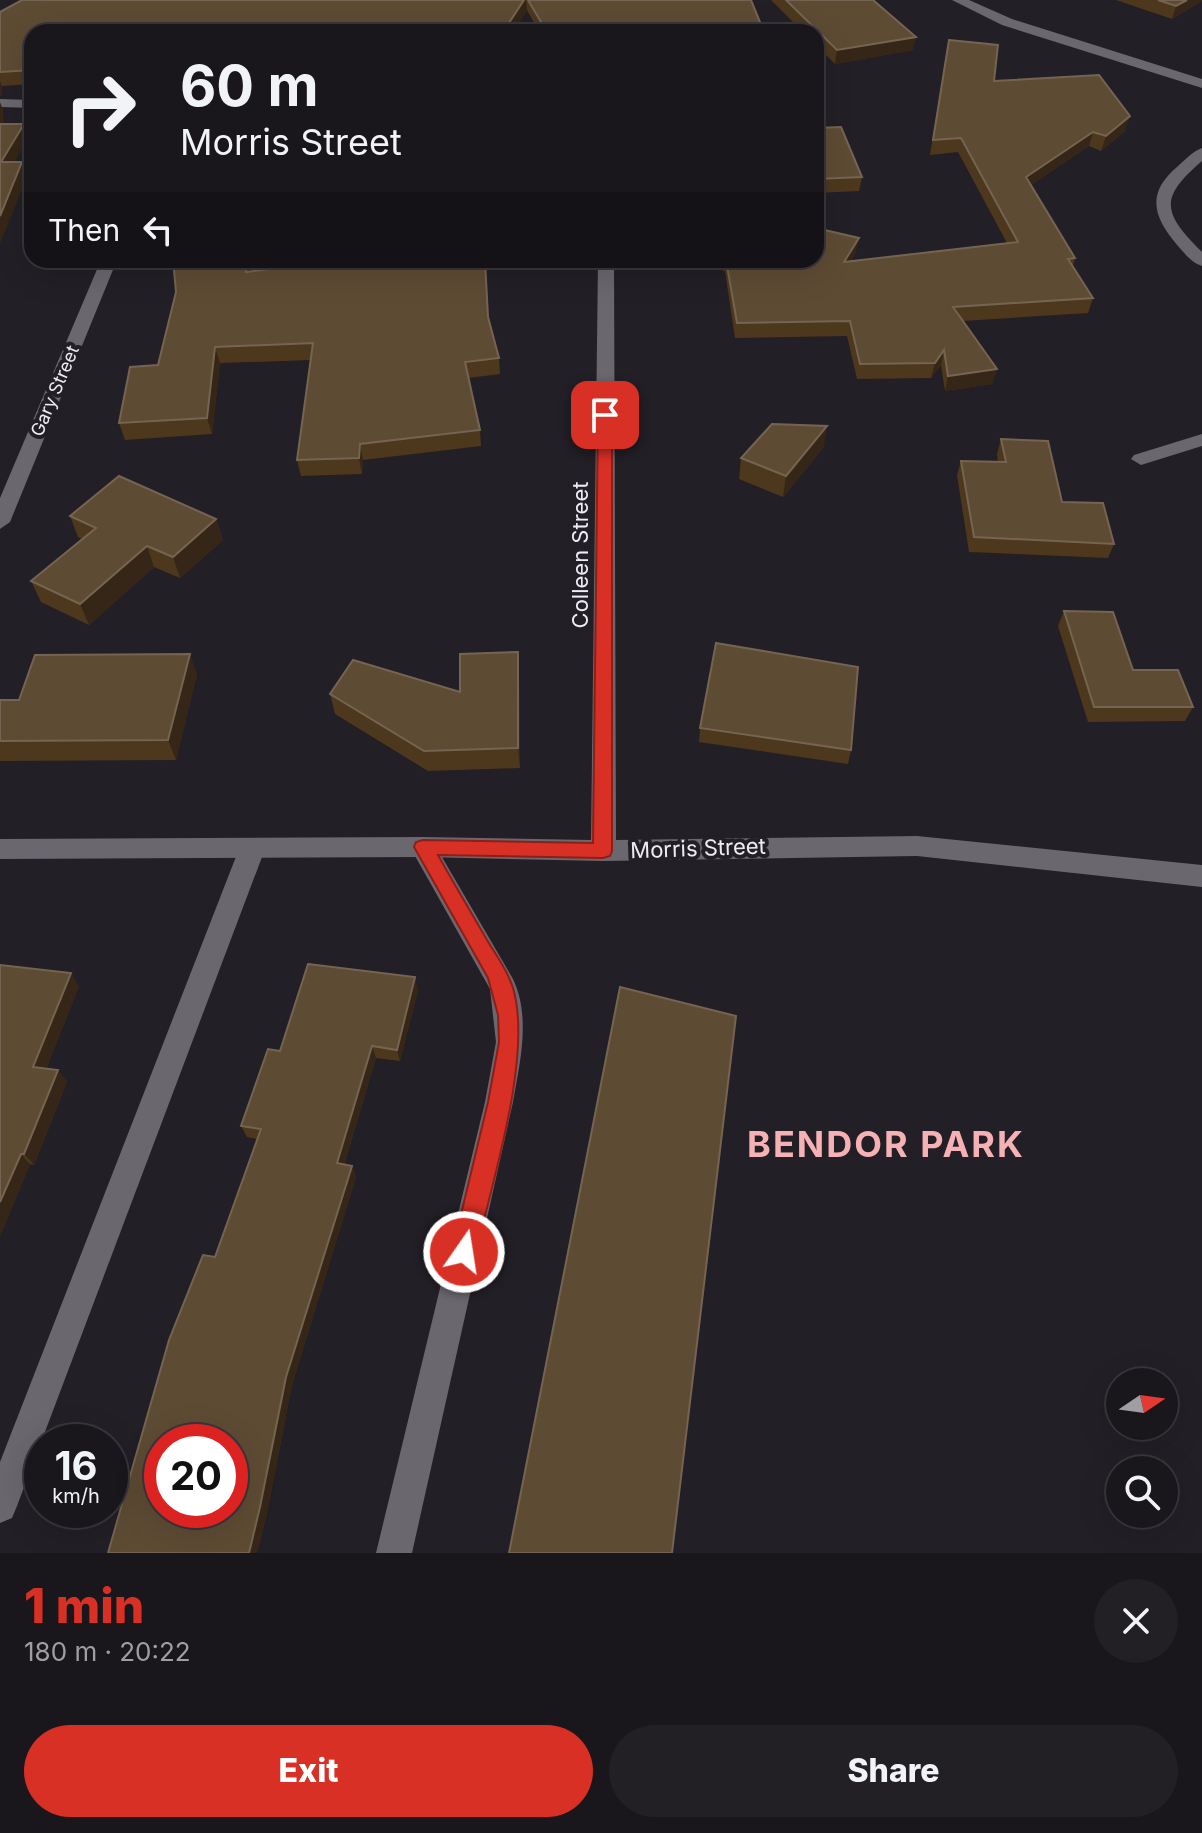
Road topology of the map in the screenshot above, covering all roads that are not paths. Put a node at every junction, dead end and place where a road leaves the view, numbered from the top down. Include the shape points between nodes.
1 (958, 0) edge
2 (1202, 84) edge
3 (0, 103) edge
4 (24, 104) edge
5 (1202, 153) edge
6 (1202, 261) edge
7 (106, 268) edge
8 (606, 268) edge
9 (1202, 440) edge
10 (1141, 459) dead end
11 (0, 522) edge
12 (423, 847) junction
13 (0, 849) edge
14 (252, 849) junction
15 (603, 851) junction
16 (1202, 876) edge
17 (0, 1506) edge
18 (394, 1553) edge

1 - 2 street via 1007,22
3 - 4 street
5 - 6 street via 1168,185 1163,201 1168,222
7 - 11 street, Gary Street
8 - 15 street, Colleen Street
9 - 10 street
12 - 14 street, Morris Street
12 - 15 street, Morris Street
12 - 18 street via 503,987 510,1042
13 - 14 street, Morris Street
14 - 17 street
15 - 16 street, Morris Street via 917,846

